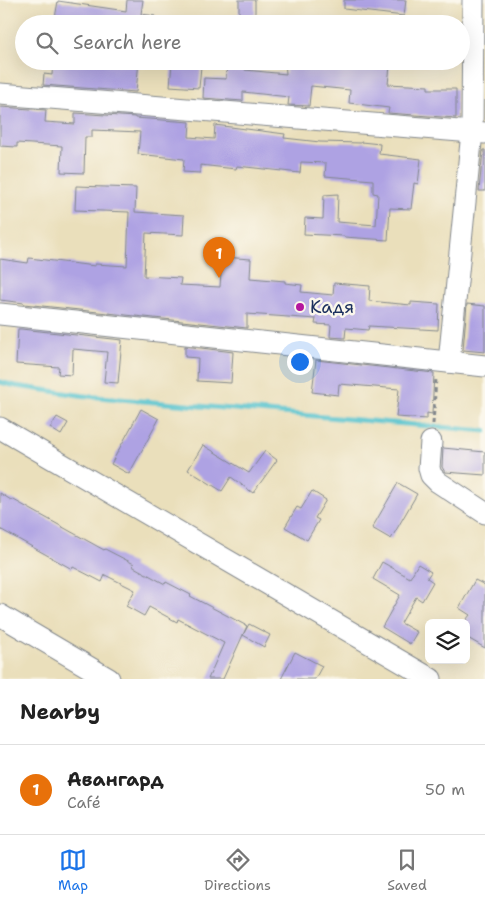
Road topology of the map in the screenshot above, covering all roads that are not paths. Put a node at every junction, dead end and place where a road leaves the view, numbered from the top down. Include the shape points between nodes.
1 (473, 0) edge
2 (0, 94) edge
3 (479, 133) edge
4 (0, 314) edge
5 (448, 362) junction
6 (485, 366) edge
7 (0, 428) edge
8 (431, 442) dead end
9 (485, 513) edge
10 (0, 615) edge
11 (108, 679) edge
12 (431, 679) edge

1 - 3 street
2 - 3 street
3 - 5 street
4 - 5 street
5 - 6 street
7 - 12 street
8 - 9 street via 431,475
10 - 11 street

